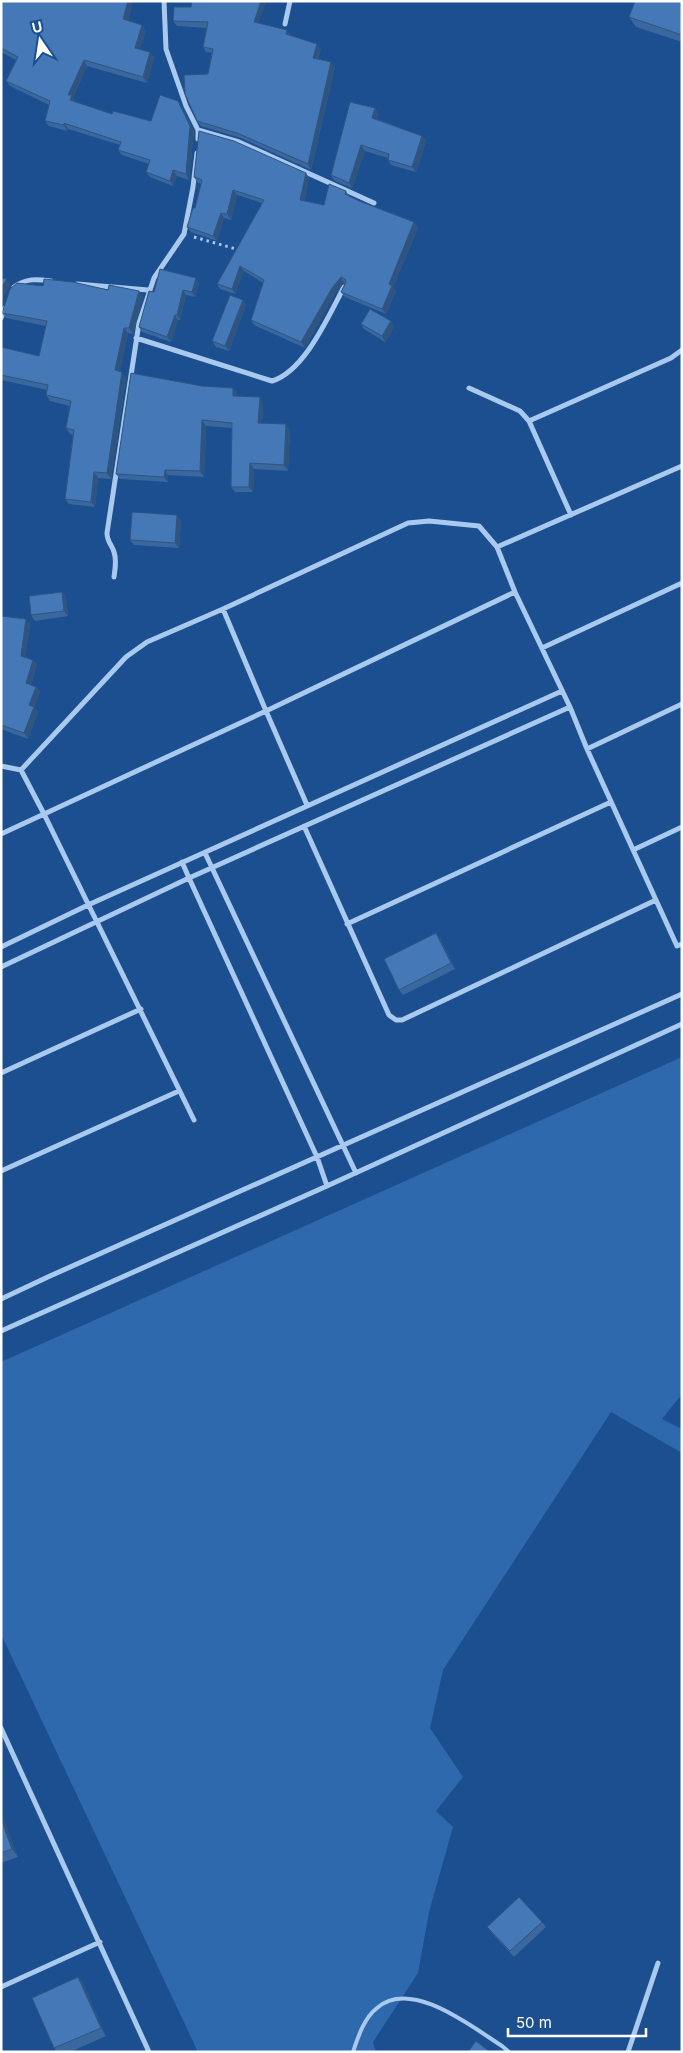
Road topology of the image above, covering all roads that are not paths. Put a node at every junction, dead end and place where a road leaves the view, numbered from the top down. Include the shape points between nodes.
1 (164, 1) edge
2 (290, 1) edge
3 (285, 24) dead end
4 (198, 130) junction
5 (374, 203) dead end
6 (59, 282) edge
7 (68, 283) edge
8 (345, 287) edge
9 (148, 290) junction
10 (11, 292) edge
11 (6, 305) edge
12 (1, 318) edge
13 (136, 338) junction
14 (682, 350) edge
15 (469, 388) dead end
16 (529, 421) junction
17 (682, 466) edge
18 (571, 515) junction
19 (497, 547) junction
20 (114, 577) dead end
21 (682, 583) edge
22 (515, 592) junction
23 (223, 609) junction
24 (542, 648) junction
25 (562, 691) junction
26 (682, 704) edge
27 (570, 707) junction
28 (266, 711) junction
29 (587, 749) junction
30 (1, 766) edge
31 (21, 770) junction
32 (611, 802) junction
33 (307, 805) junction
34 (44, 814) junction
35 (304, 826) junction
36 (682, 827) edge
37 (1, 834) edge
38 (633, 850) junction
39 (205, 853) junction
40 (182, 862) junction
41 (211, 868) junction
42 (189, 878) junction
43 (656, 900) junction
44 (88, 905) junction
45 (97, 922) junction
46 (347, 924) junction
47 (682, 944) edge
48 (1, 946) edge
49 (1, 967) edge
50 (682, 994) edge
51 (141, 1009) junction
52 (682, 1024) edge
53 (1, 1073) edge
54 (179, 1091) junction
55 (194, 1120) dead end
56 (342, 1146) junction
57 (317, 1157) junction
58 (1, 1171) edge
59 (356, 1173) junction
60 (327, 1186) junction
61 (1, 1300) edge
62 (1, 1331) edge
63 (1, 1728) edge
64 (100, 1942) junction
65 (658, 1963) dead end
66 (1, 1987) edge
67 (149, 2052) edge
68 (353, 2052) edge
69 (509, 2052) edge
70 (628, 2052) edge

1 - 4 street via 166,49
2 - 3 street
4 - 5 street via 239,142
4 - 9 street via 193,187 184,234
6 - 10 street via 33,279 20,282
7 - 9 street
8 - 13 street via 301,360 272,381
9 - 13 street
11 - 12 street
13 - 20 street via 107,533 107,541 114,549
14 - 16 street via 671,358
15 - 16 street via 520,411
16 - 18 street
17 - 18 street
18 - 19 street
19 - 22 street
19 - 23 street via 479,526 429,521 408,523
21 - 24 street
22 - 24 street
22 - 28 street
23 - 28 street
23 - 31 street via 147,642 126,657
24 - 25 street
25 - 27 street
25 - 33 street
26 - 29 street
27 - 29 street
27 - 35 street
28 - 33 street
28 - 34 street
29 - 32 street
30 - 31 street
31 - 34 street
32 - 38 street
32 - 46 street
33 - 39 street
34 - 37 street
34 - 44 street
35 - 41 street
35 - 46 street
36 - 38 street
38 - 43 street
39 - 40 street
39 - 41 street
40 - 42 street
40 - 44 street
41 - 42 street
41 - 56 street
42 - 45 street
42 - 57 street
43 - 46 street via 402,1020 389,1015
43 - 47 street via 677,946
44 - 45 street
44 - 48 street
45 - 49 street
45 - 51 street
50 - 56 street
51 - 53 street
51 - 54 street
52 - 59 street
54 - 55 street
54 - 58 street
56 - 57 street
56 - 59 street
57 - 60 street
57 - 61 street
59 - 60 street
60 - 62 street
63 - 64 street
64 - 66 street
64 - 67 street
65 - 70 street
68 - 69 lane via 368,2018 377,2007 407,1997 435,2006

